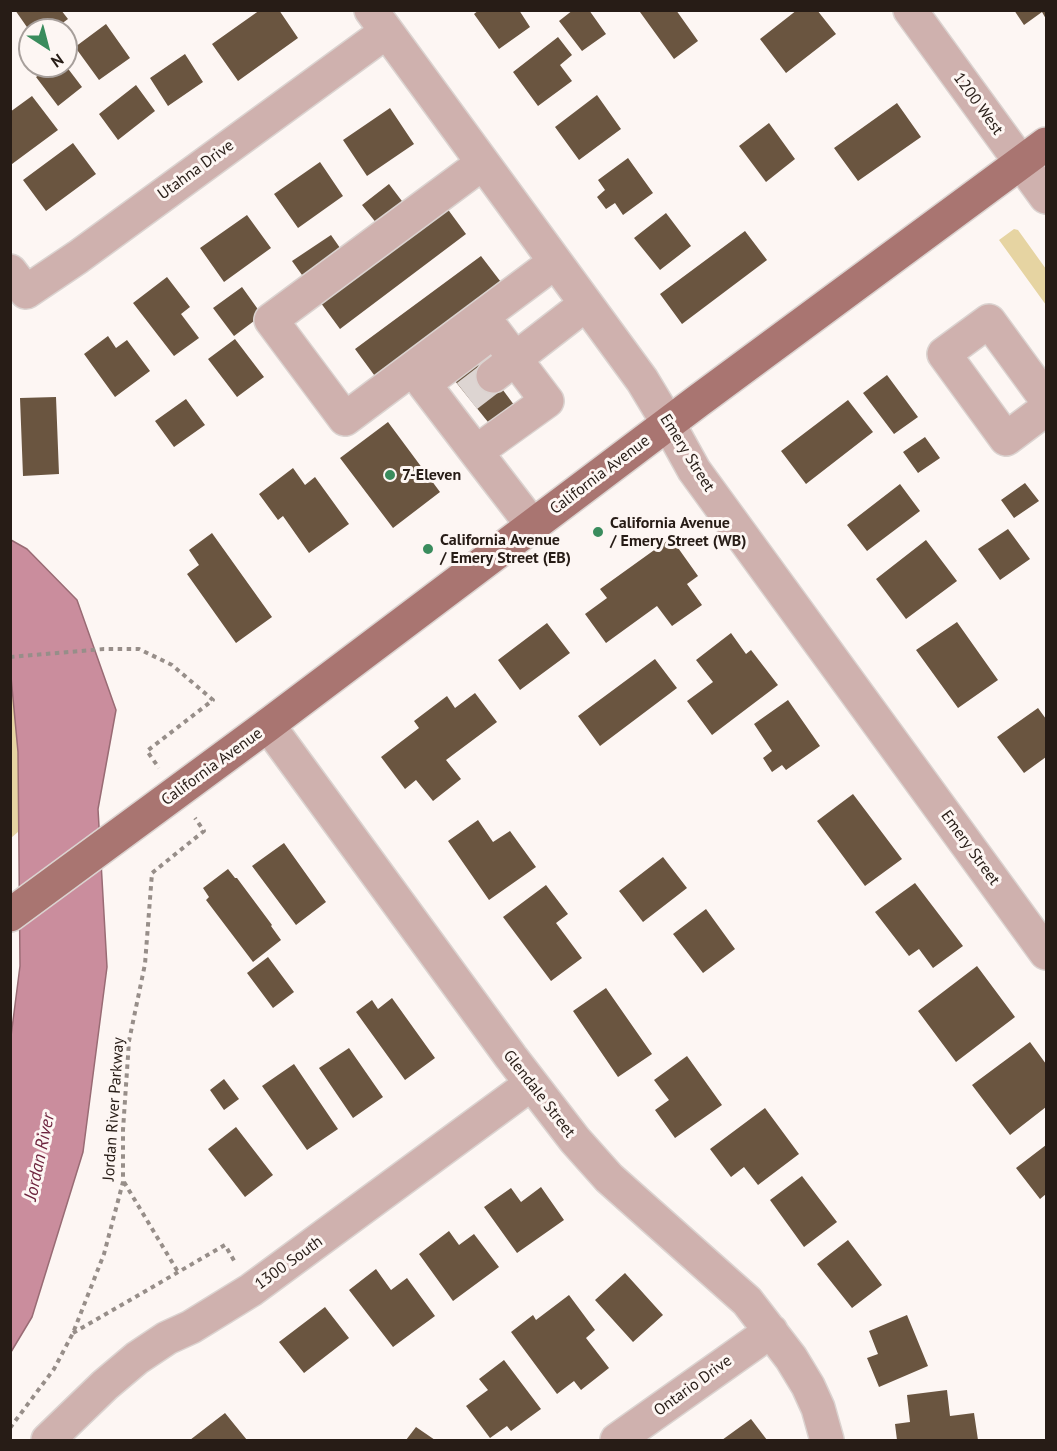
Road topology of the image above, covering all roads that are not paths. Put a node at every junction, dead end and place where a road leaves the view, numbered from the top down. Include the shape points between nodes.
1 (910, 10) edge
2 (379, 21) edge
3 (1034, 153) edge
4 (483, 163) junction
5 (1047, 197) edge
6 (555, 262) junction
7 (10, 271) edge
8 (586, 304) junction
9 (504, 368) junction
10 (1047, 399) edge
11 (1047, 409) edge
12 (668, 423) junction
13 (476, 452) junction
14 (533, 526) junction
15 (268, 725) junction
16 (10, 915) edge
17 (1047, 953) edge
18 (531, 1084) junction
19 (771, 1331) junction
20 (48, 1440) edge
21 (617, 1440) edge
22 (827, 1440) edge

1 - 3 street, 1200 West
2 - 4 street, Emery Street
2 - 7 street, Utahna Drive via 87,250 26,292
3 - 5 street, 1200 West
3 - 12 main road, California Avenue
4 - 6 street, Emery Street
4 - 6 street via 271,320 345,419
6 - 8 street, Emery Street
8 - 9 street
8 - 12 street, Emery Street
9 - 13 street via 547,401
9 - 13 street via 494,331 424,384 456,404
10 - 11 street via 989,321 944,354 1006,440
12 - 14 main road, California Avenue
12 - 17 street, Emery Street via 694,470
13 - 14 street
14 - 15 main road, California Avenue
15 - 16 main road, California Avenue
15 - 18 street, Glendale Street
18 - 19 street, Glendale Street via 609,1178 747,1301
18 - 20 street, 1300 South via 251,1290 137,1358
19 - 21 street, Ontario Drive
19 - 22 street, Glendale Street via 808,1386

